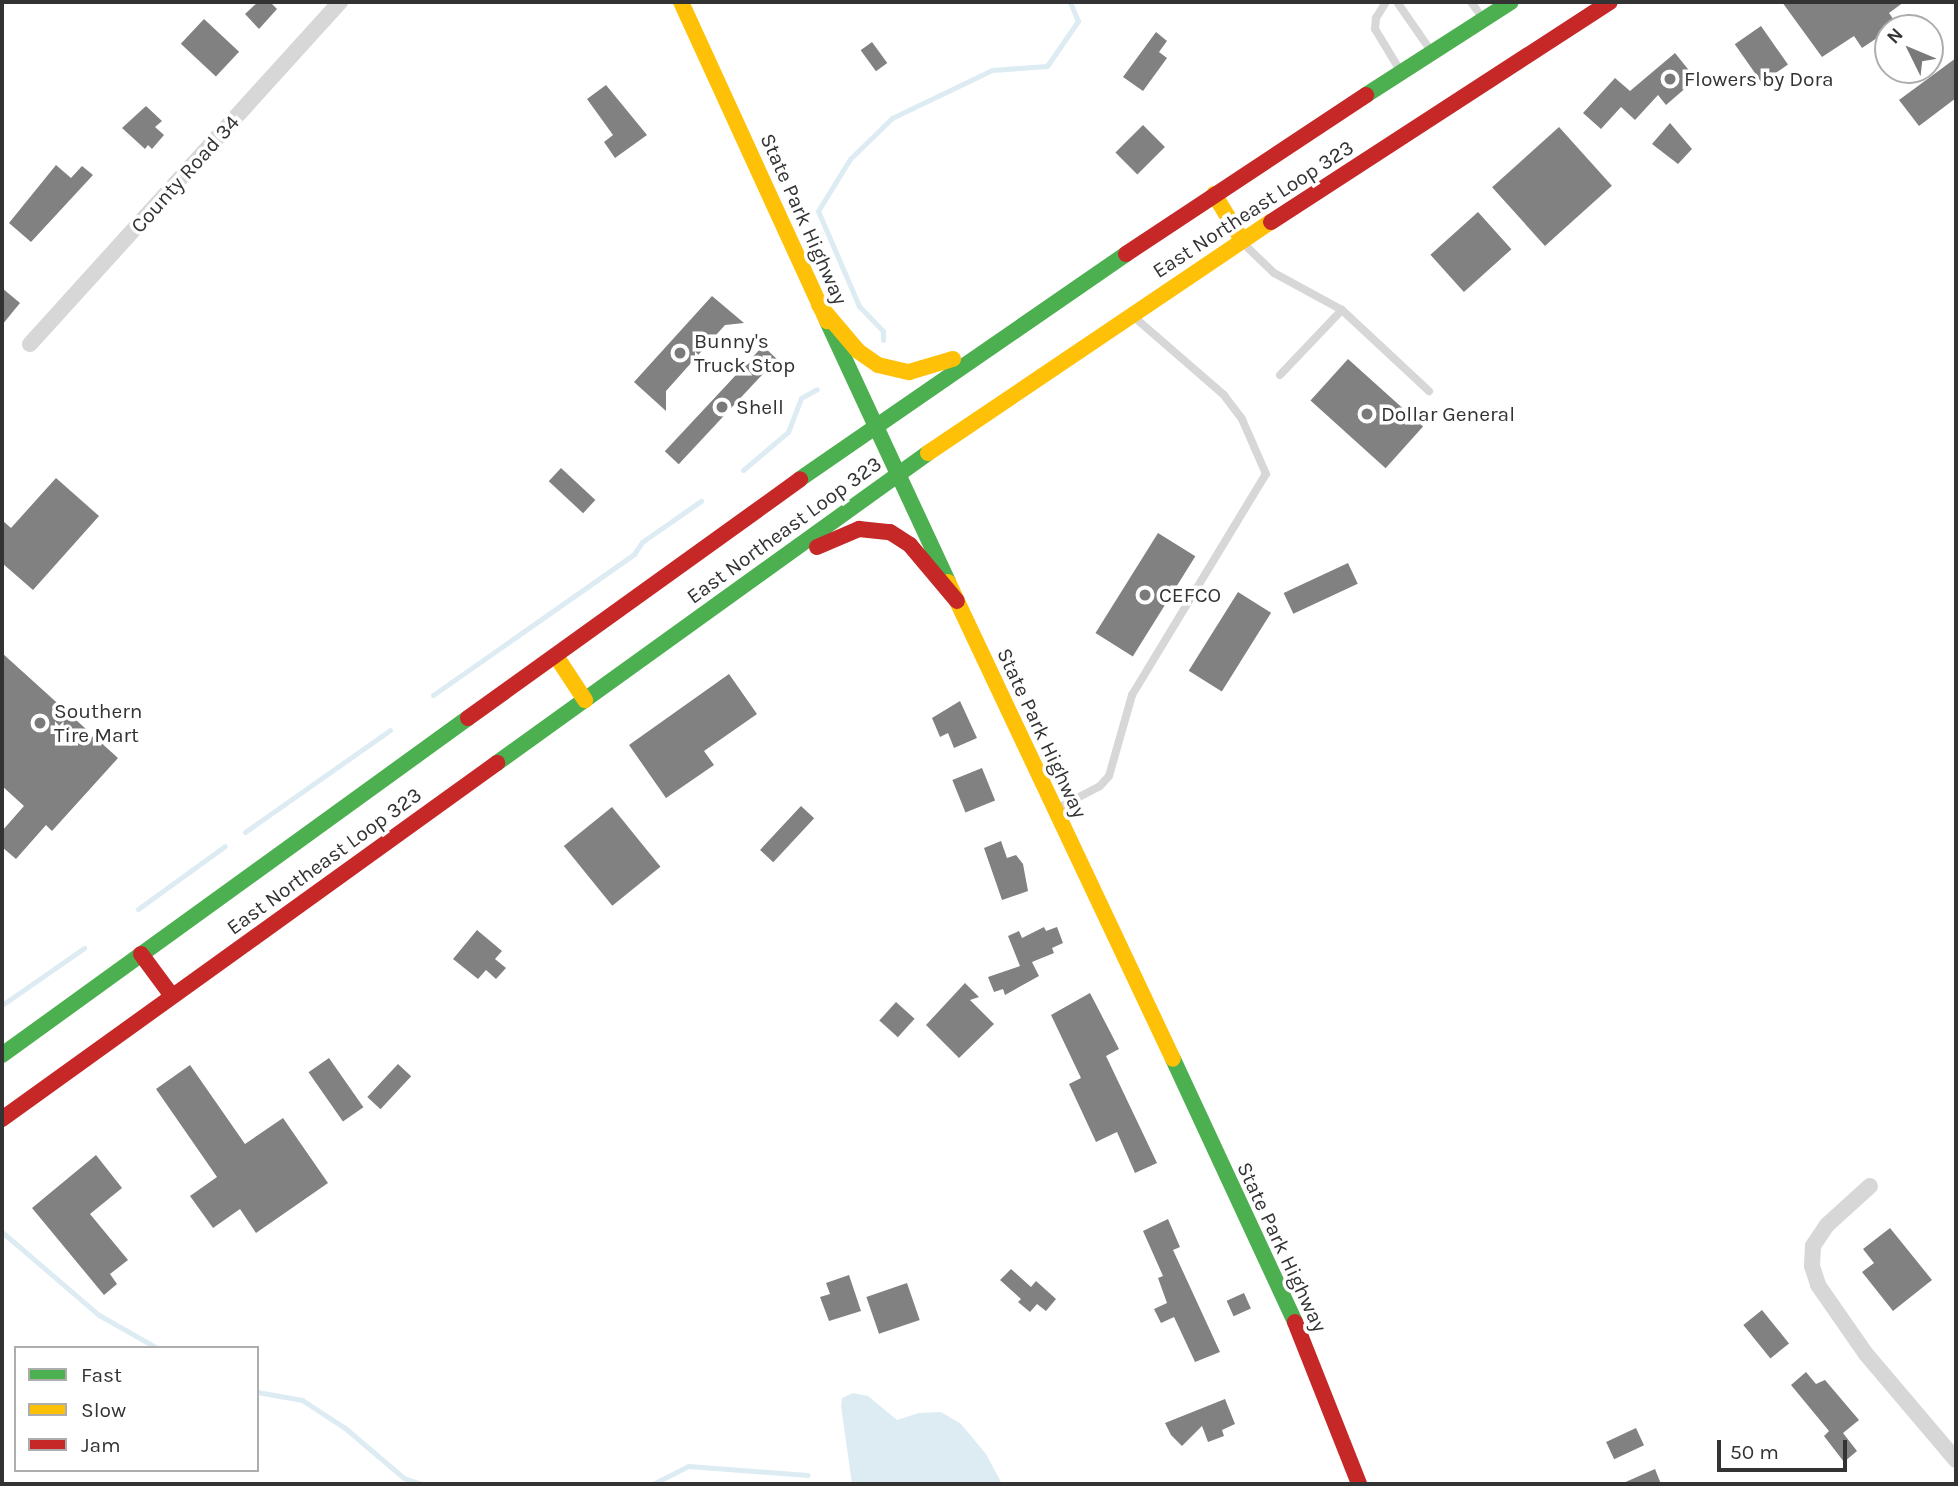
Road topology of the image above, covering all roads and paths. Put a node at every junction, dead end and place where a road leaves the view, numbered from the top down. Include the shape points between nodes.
1 (340, 2) edge
2 (681, 2) edge
3 (1386, 2) edge
4 (1397, 2) edge
5 (1471, 2) edge
6 (1511, 2) edge
7 (1610, 2) edge
8 (1483, 20) junction
9 (1432, 53) junction
10 (1402, 73) junction
11 (1214, 194) junction
12 (1242, 240) junction
13 (819, 305) junction
14 (1342, 310) junction
15 (1131, 313) junction
16 (30, 344) dead end
17 (985, 348) junction
18 (1280, 375) dead end
19 (1429, 391) dead end
20 (874, 425) junction
21 (898, 474) junction
22 (764, 571) junction
23 (957, 601) junction
24 (556, 656) junction
25 (585, 700) junction
26 (1055, 809) junction
27 (142, 954) junction
28 (172, 996) junction
29 (2, 1055) edge
30 (2, 1119) edge
31 (1870, 1186) dead end
32 (1956, 1460) edge
33 (1359, 1484) edge

1 - 16 street, County Road 34
2 - 13 main road, State Park Highway
3 - 10 lane via 1375,29
4 - 9 lane
5 - 8 lane
6 - 8 main road, East Northeast Loop 323
7 - 12 main road, East Northeast Loop 323
8 - 9 main road, East Northeast Loop 323
9 - 10 main road, East Northeast Loop 323
10 - 11 main road, East Northeast Loop 323
11 - 12 main road
11 - 17 main road, East Northeast Loop 323
12 - 14 lane via 1254,258 1274,273
12 - 15 main road, East Northeast Loop 323
13 - 17 main road via 858,351 887,368 921,370
13 - 20 main road, State Park Highway
14 - 18 lane
14 - 19 lane
15 - 21 main road, East Northeast Loop 323
15 - 26 lane via 1224,395 1242,419 1266,474 1132,695 1109,776 1091,792
17 - 20 main road, East Northeast Loop 323
20 - 21 main road, State Park Highway
20 - 24 main road, East Northeast Loop 323
21 - 22 main road, East Northeast Loop 323
21 - 23 main road, State Park Highway
22 - 23 main road via 848,532 881,529 910,545
22 - 25 main road, East Northeast Loop 323
23 - 26 main road, State Park Highway
24 - 25 main road
24 - 27 main road, East Northeast Loop 323
25 - 28 main road, East Northeast Loop 323
26 - 33 main road, State Park Highway via 1289,1306
27 - 28 main road
27 - 29 main road, East Northeast Loop 323
28 - 30 main road, East Northeast Loop 323
31 - 32 street via 1827,1225 1814,1246 1812,1266 1828,1302

